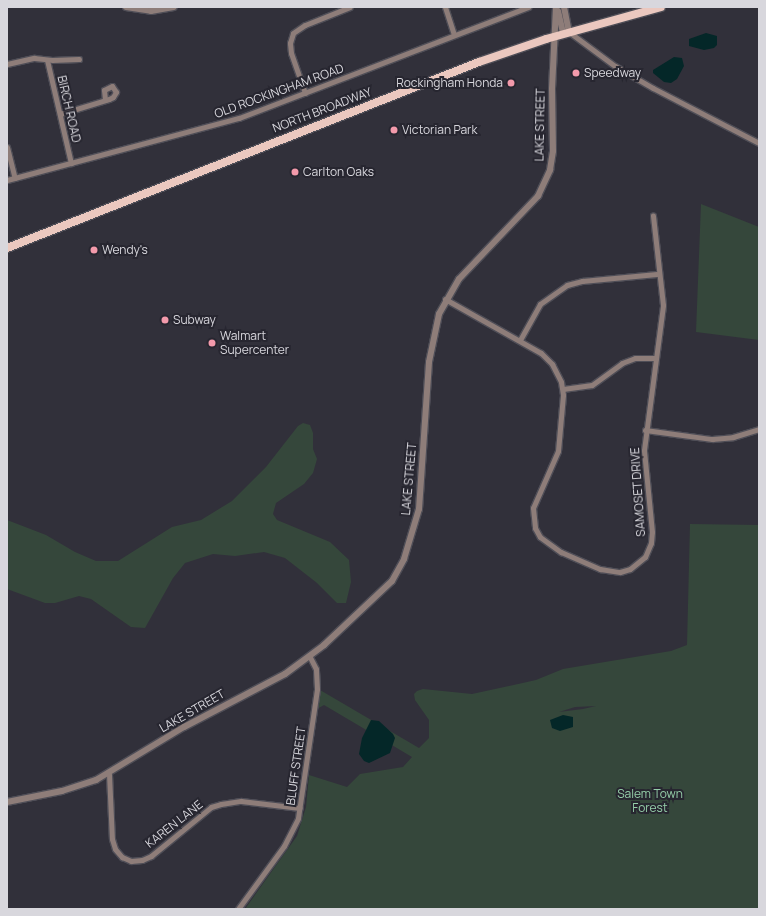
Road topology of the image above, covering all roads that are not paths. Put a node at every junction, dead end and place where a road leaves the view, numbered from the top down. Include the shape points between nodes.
1 (126, 7) edge
2 (174, 7) edge
3 (350, 7) edge
4 (445, 7) edge
5 (528, 7) edge
6 (557, 7) edge
7 (564, 7) edge
8 (661, 7) edge
9 (566, 33) junction
10 (454, 34) junction
11 (555, 36) junction
12 (79, 59) dead end
13 (48, 60) junction
14 (7, 64) edge
15 (305, 93) junction
16 (105, 100) dead end
17 (60, 114) junction
18 (759, 144) edge
19 (7, 147) edge
20 (71, 163) junction
21 (15, 178) junction
22 (7, 180) edge
23 (653, 216) dead end
24 (7, 248) edge
25 (657, 274) junction
26 (445, 299) junction
27 (520, 340) junction
28 (656, 358) junction
29 (563, 389) junction
30 (759, 429) edge
31 (645, 430) junction
32 (310, 657) junction
33 (109, 774) junction
34 (7, 802) edge
35 (300, 808) junction
36 (238, 909) edge

1 - 2 street via 151,11
3 - 15 street via 304,25 293,33 291,53
4 - 10 street
5 - 10 street, OLD ROCKINGHAM ROAD
6 - 9 street
6 - 11 street, LAKE STREET
7 - 9 street
8 - 9 main road, NORTH BROADWAY
9 - 11 main road, NORTH BROADWAY
9 - 18 street via 653,88
10 - 15 street, OLD ROCKINGHAM ROAD
11 - 24 main road, NORTH BROADWAY via 312,126
11 - 26 street, LAKE STREET via 552,89 553,151 546,179 532,203 463,273
12 - 13 street
13 - 14 street via 34,58
13 - 17 street, BIRCH ROAD
15 - 20 street, OLD ROCKINGHAM ROAD via 226,122
16 - 17 street
17 - 20 street, BIRCH ROAD
19 - 21 street
20 - 21 street, OLD ROCKINGHAM ROAD
21 - 22 street, OLD ROCKINGHAM ROAD
23 - 25 street, SAMOSET DRIVE
25 - 27 street via 582,281 567,285 540,304
25 - 28 street, SAMOSET DRIVE via 662,305
26 - 27 street
26 - 32 street, LAKE STREET via 435,324 429,357 419,509 404,559 382,593
27 - 29 street via 549,360
28 - 29 street via 635,358 622,363 592,385
28 - 31 street, SAMOSET DRIVE
29 - 31 street, SAMOSET DRIVE via 558,451 538,493 533,510 535,528 540,537 561,552 600,569 620,572 638,564 645,557 652,543 652,532 644,463
30 - 31 street via 733,437 712,439
32 - 33 street, LAKE STREET via 285,674 184,727
32 - 35 street, BLUFF STREET via 316,669 317,689
33 - 34 street, LAKE STREET via 62,791
33 - 35 street, KAREN LANE via 112,839 122,857 131,861 151,856 211,807 241,801
35 - 36 street, BLUFF STREET via 284,846

